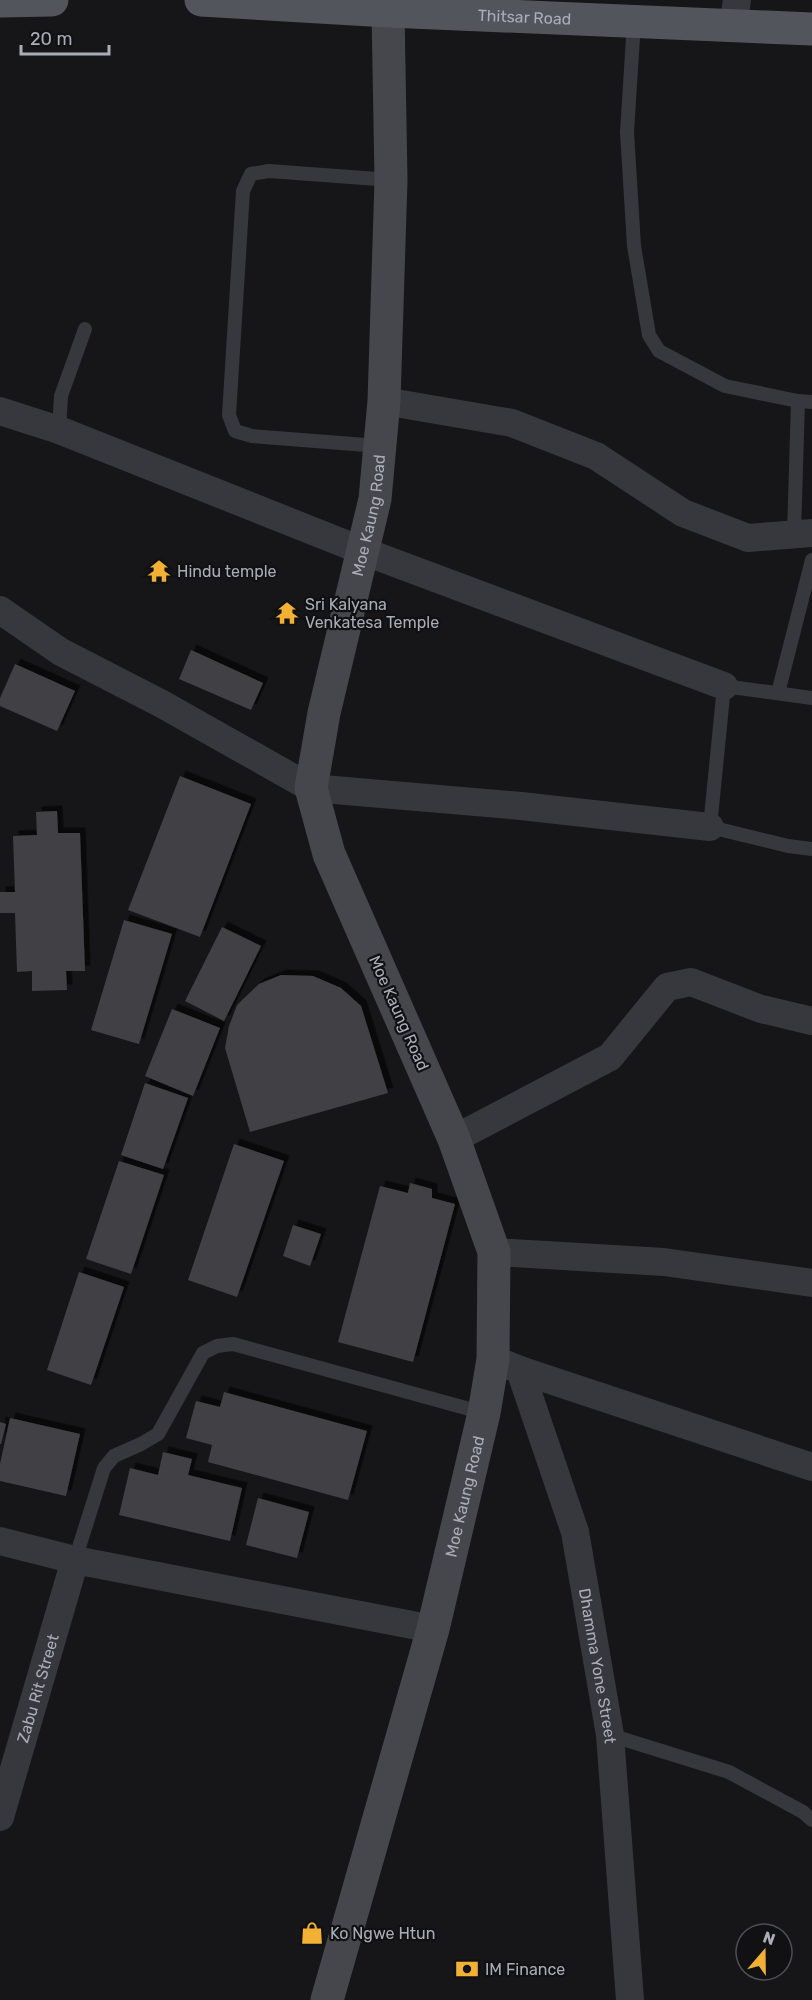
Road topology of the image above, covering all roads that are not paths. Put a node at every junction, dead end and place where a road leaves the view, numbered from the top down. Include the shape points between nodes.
1 (52, 0) edge
2 (201, 0) edge
3 (0, 1) edge
4 (378, 7) edge
5 (735, 12) edge
6 (634, 22) junction
7 (812, 29) edge
8 (391, 180) junction
9 (85, 329) dead end
10 (384, 401) junction
11 (805, 402) edge
12 (0, 411) edge
13 (59, 430) junction
14 (379, 446) junction
15 (803, 534) edge
16 (363, 551) junction
17 (812, 560) edge
18 (0, 610) edge
19 (724, 686) junction
20 (778, 693) junction
21 (812, 698) edge
22 (311, 788) junction
23 (710, 827) junction
24 (812, 849) edge
25 (812, 1021) edge
26 (454, 1139) junction
27 (494, 1252) junction
28 (812, 1283) edge
29 (506, 1364) junction
30 (484, 1413) junction
31 (812, 1467) edge
32 (0, 1541) edge
33 (75, 1560) junction
34 (433, 1629) junction
35 (610, 1735) junction
36 (0, 1817) edge
37 (812, 1820) edge
38 (331, 1999) edge
39 (630, 2000) edge

1 - 3 main road
2 - 4 main road, Thitsar Road
4 - 6 main road, Thitsar Road
4 - 8 main road, Moe Kaung Road
5 - 6 main road, Thitsar Road
5 - 7 main road, Thitsar Road
6 - 11 lane via 627,132 634,246 650,335 659,351 725,386
8 - 10 main road, Moe Kaung Road
8 - 14 lane via 269,171 251,174 243,191 229,415 235,431 252,436
9 - 13 lane via 61,396
10 - 14 main road, Moe Kaung Road
10 - 15 street via 512,423 596,456 683,513 748,538
11 - 15 lane
12 - 13 street
13 - 16 street
14 - 16 main road, Moe Kaung Road via 375,499
16 - 19 street
16 - 22 main road, Moe Kaung Road via 324,713
17 - 20 lane
18 - 22 street via 62,651
19 - 20 lane
19 - 23 lane
20 - 21 lane
22 - 23 street
22 - 26 main road, Moe Kaung Road via 329,854
23 - 24 lane
25 - 26 street via 762,1009 691,982 667,987 610,1057
26 - 27 main road, Moe Kaung Road
27 - 28 street via 664,1262
27 - 29 main road, Moe Kaung Road
29 - 30 main road, Moe Kaung Road
29 - 31 street
29 - 35 street, Dhamma Yone Street via 575,1532
30 - 33 lane via 233,1344 217,1346 203,1353 158,1434 114,1456 104,1468
30 - 34 main road, Moe Kaung Road
32 - 33 street
33 - 34 street
33 - 36 street, Zabu Rit Street
34 - 38 main road, Moe Kaung Road
35 - 37 lane via 729,1772
35 - 39 street, Dhamma Yone Street

